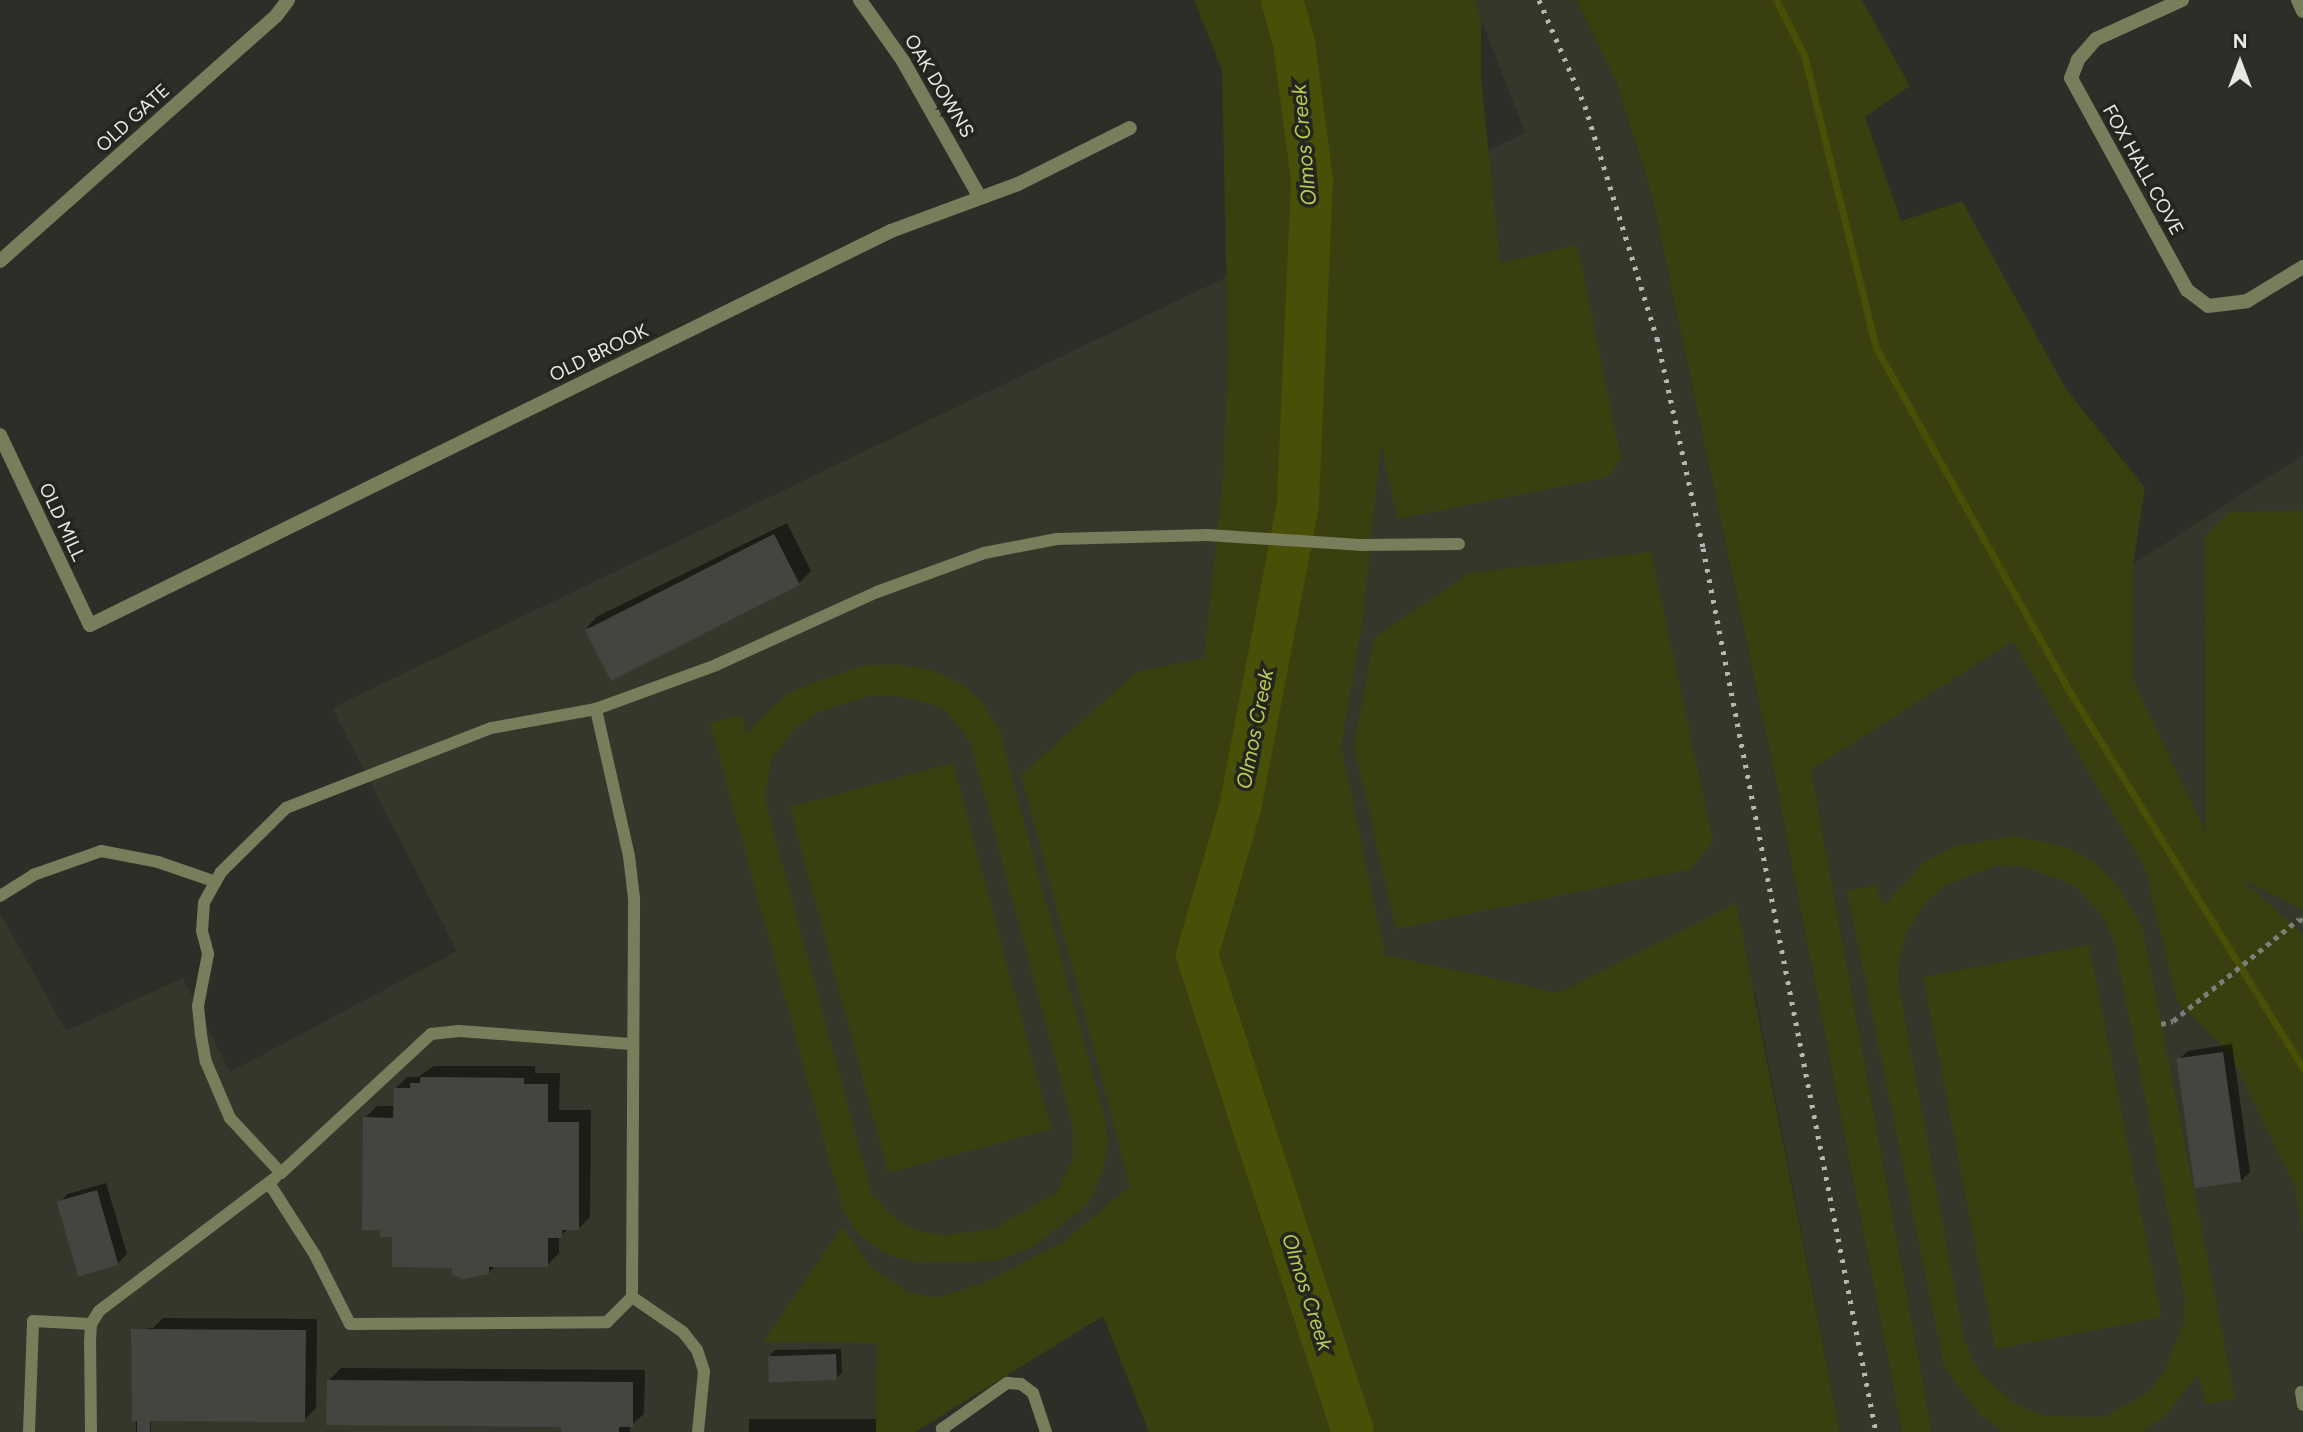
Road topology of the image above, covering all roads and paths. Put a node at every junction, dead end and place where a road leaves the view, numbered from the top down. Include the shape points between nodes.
1 (288, 0) edge
2 (860, 0) edge
3 (2182, 0) edge
4 (2298, 0) edge
5 (2303, 10) edge
6 (1130, 128) dead end
7 (979, 196) junction
8 (0, 261) edge
9 (2303, 268) edge
10 (0, 435) edge
11 (1459, 544) dead end
12 (90, 625) joint
13 (596, 709) junction
14 (216, 882) junction
15 (0, 896) edge
16 (2303, 921) edge
17 (2161, 1024) dead end
18 (631, 1044) junction
19 (281, 1173) junction
20 (269, 1183) junction
21 (632, 1297) junction
22 (91, 1324) junction
23 (29, 1432) edge
24 (91, 1432) edge
25 (698, 1432) edge
26 (944, 1432) edge
27 (1046, 1432) edge

1 - 8 street, OLD GATE via 276,16
2 - 7 street, OAK DOWNS via 903,61
3 - 9 street, FOX HALL COVE via 2096,39 2078,60 2071,78 2187,290 2208,306 2247,301
4 - 5 street
6 - 7 street, OLD BROOK via 1018,184
7 - 12 street, OLD BROOK via 891,231
10 - 12 street, OLD MILL
11 - 13 lane via 1360,545 1207,535 1057,538 984,553 877,592 716,665
13 - 14 lane via 491,728 286,807 253,836
13 - 18 lane via 633,887
14 - 15 lane via 158,862 101,851 33,875
14 - 19 lane via 203,912 208,954 198,1006 206,1062 230,1118
16 - 17 path via 2292,925 2186,1011
18 - 19 lane via 458,1031 431,1034
18 - 21 lane
19 - 20 lane
20 - 21 lane via 315,1255 350,1324 607,1322
20 - 22 lane via 99,1311
21 - 25 lane via 683,1332 697,1350 704,1371
22 - 23 lane via 33,1321
22 - 24 lane
26 - 27 lane via 942,1429 1007,1383 1021,1384 1033,1393

